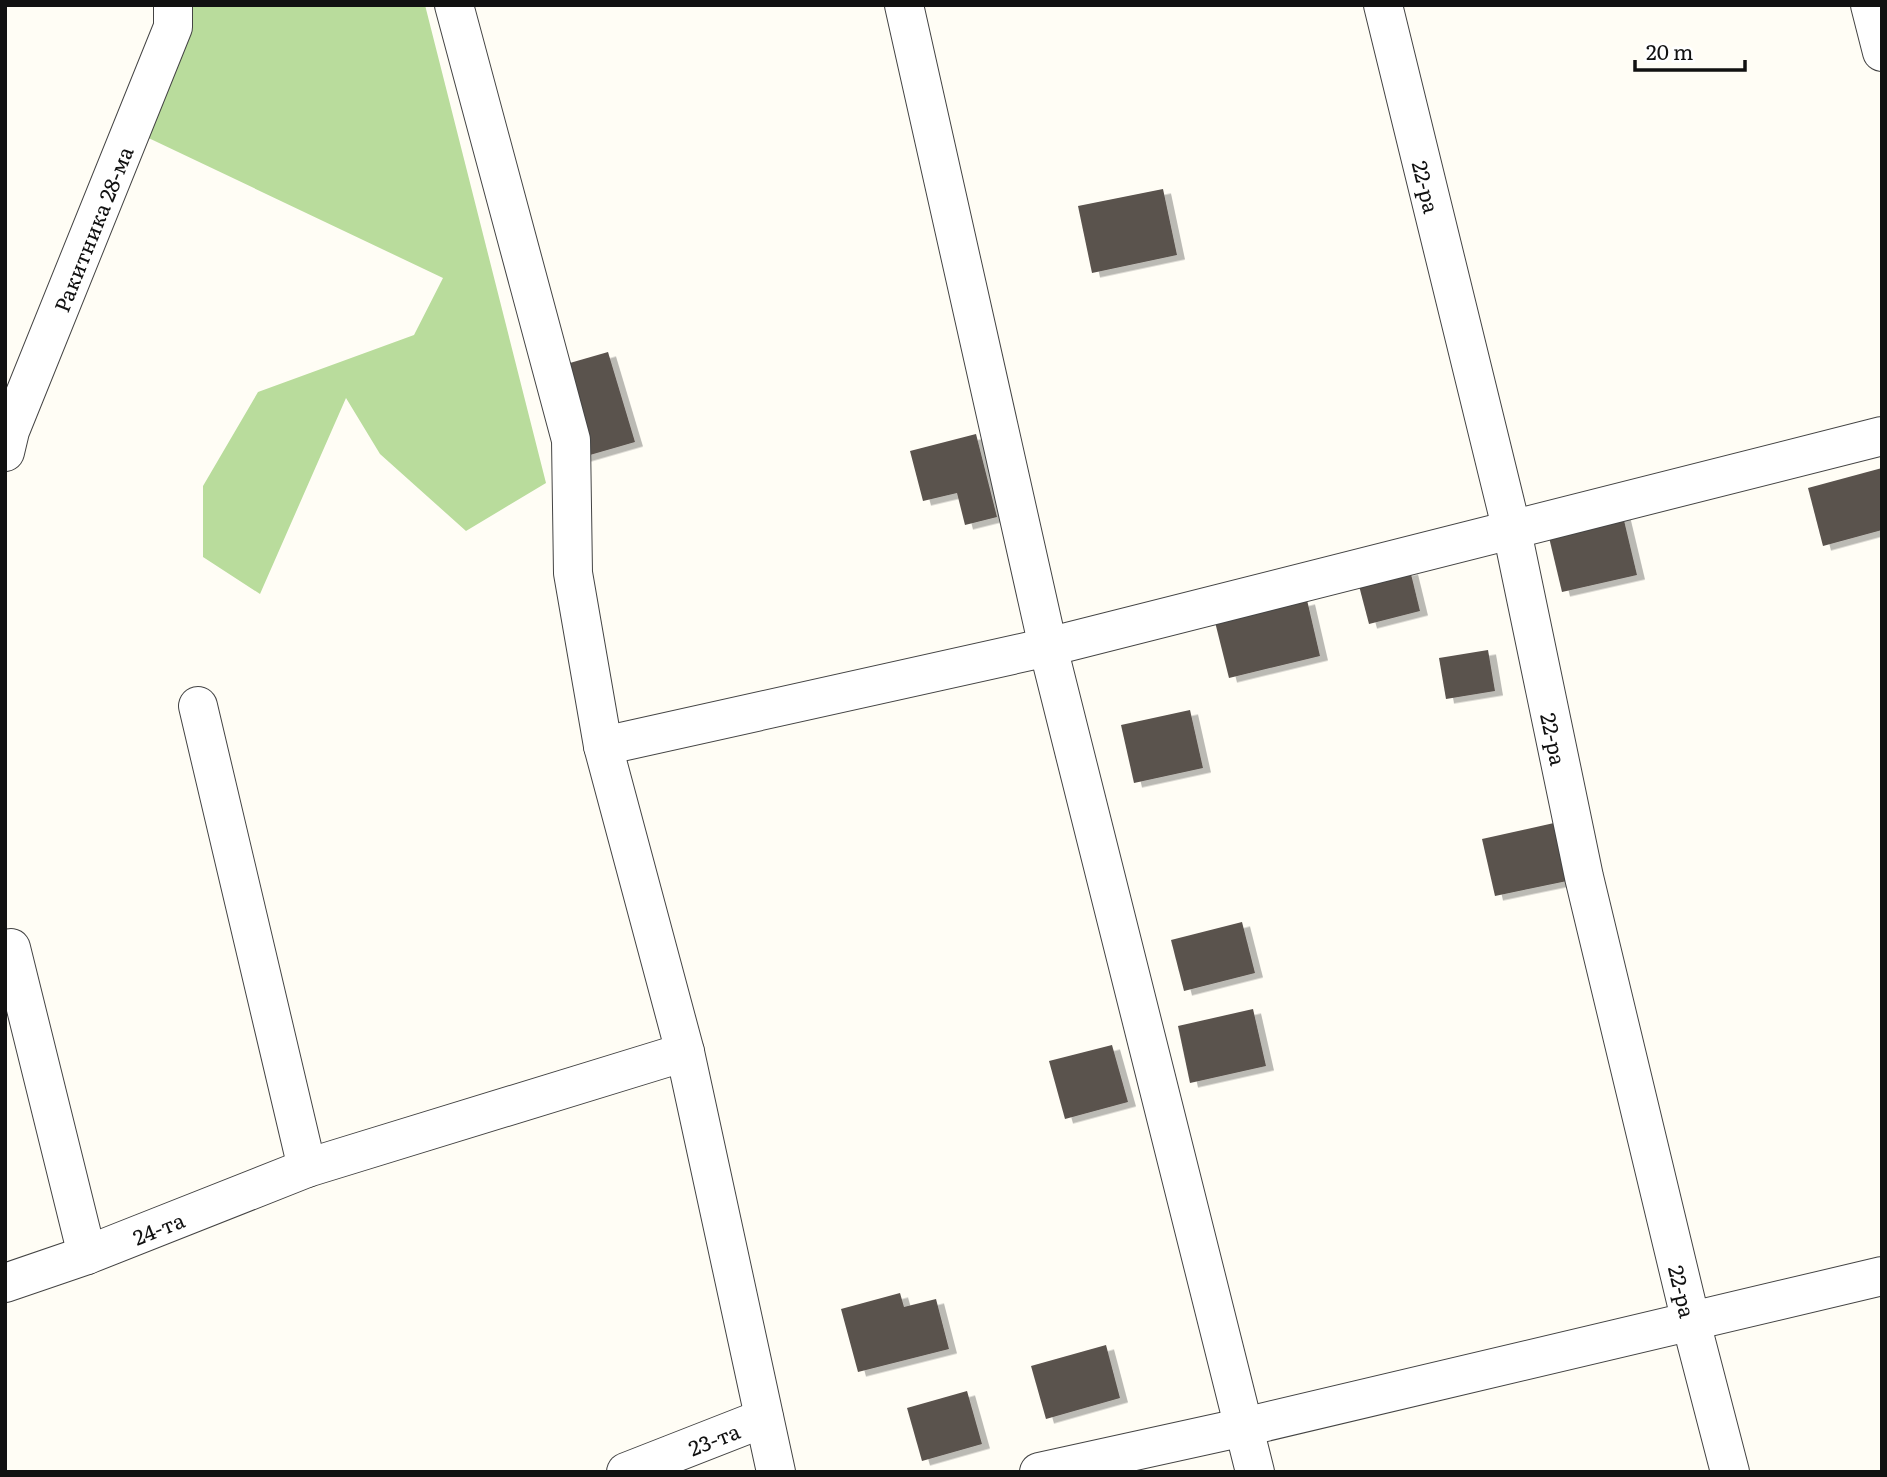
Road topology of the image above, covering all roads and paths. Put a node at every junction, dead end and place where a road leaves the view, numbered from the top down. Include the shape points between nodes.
1 (173, 5) edge
2 (454, 5) edge
3 (904, 5) edge
4 (1383, 5) edge
5 (1870, 5) edge
6 (1882, 52) edge
7 (7, 435) edge
8 (1882, 436) edge
9 (1512, 531) junction
10 (1048, 647) junction
11 (198, 706) dead end
12 (603, 746) junction
13 (10, 948) dead end
14 (685, 1052) junction
15 (307, 1168) junction
16 (87, 1255) junction
17 (1882, 1276) edge
18 (5, 1283) edge
19 (1691, 1322) junction
20 (764, 1418) junction
21 (1244, 1427) junction
22 (626, 1472) edge
23 (776, 1472) edge
24 (1039, 1472) edge
25 (1255, 1472) edge
26 (1730, 1472) edge

1 - 7 street, Ракитника 28-ма via 173,27
2 - 12 street via 571,440 573,573
3 - 10 street
4 - 9 street, 22-ра
5 - 6 street
8 - 9 street
9 - 10 street
9 - 19 street, 22-ра via 1584,877
10 - 12 street
10 - 21 street
11 - 15 street
12 - 14 street
13 - 16 street
14 - 15 street, 24-та
14 - 20 street
15 - 16 street, 24-та
16 - 18 street, 24-та
17 - 19 street
19 - 21 street
19 - 26 street, 22-ра
20 - 22 street, 23-та
20 - 23 street
21 - 24 street
21 - 25 street

